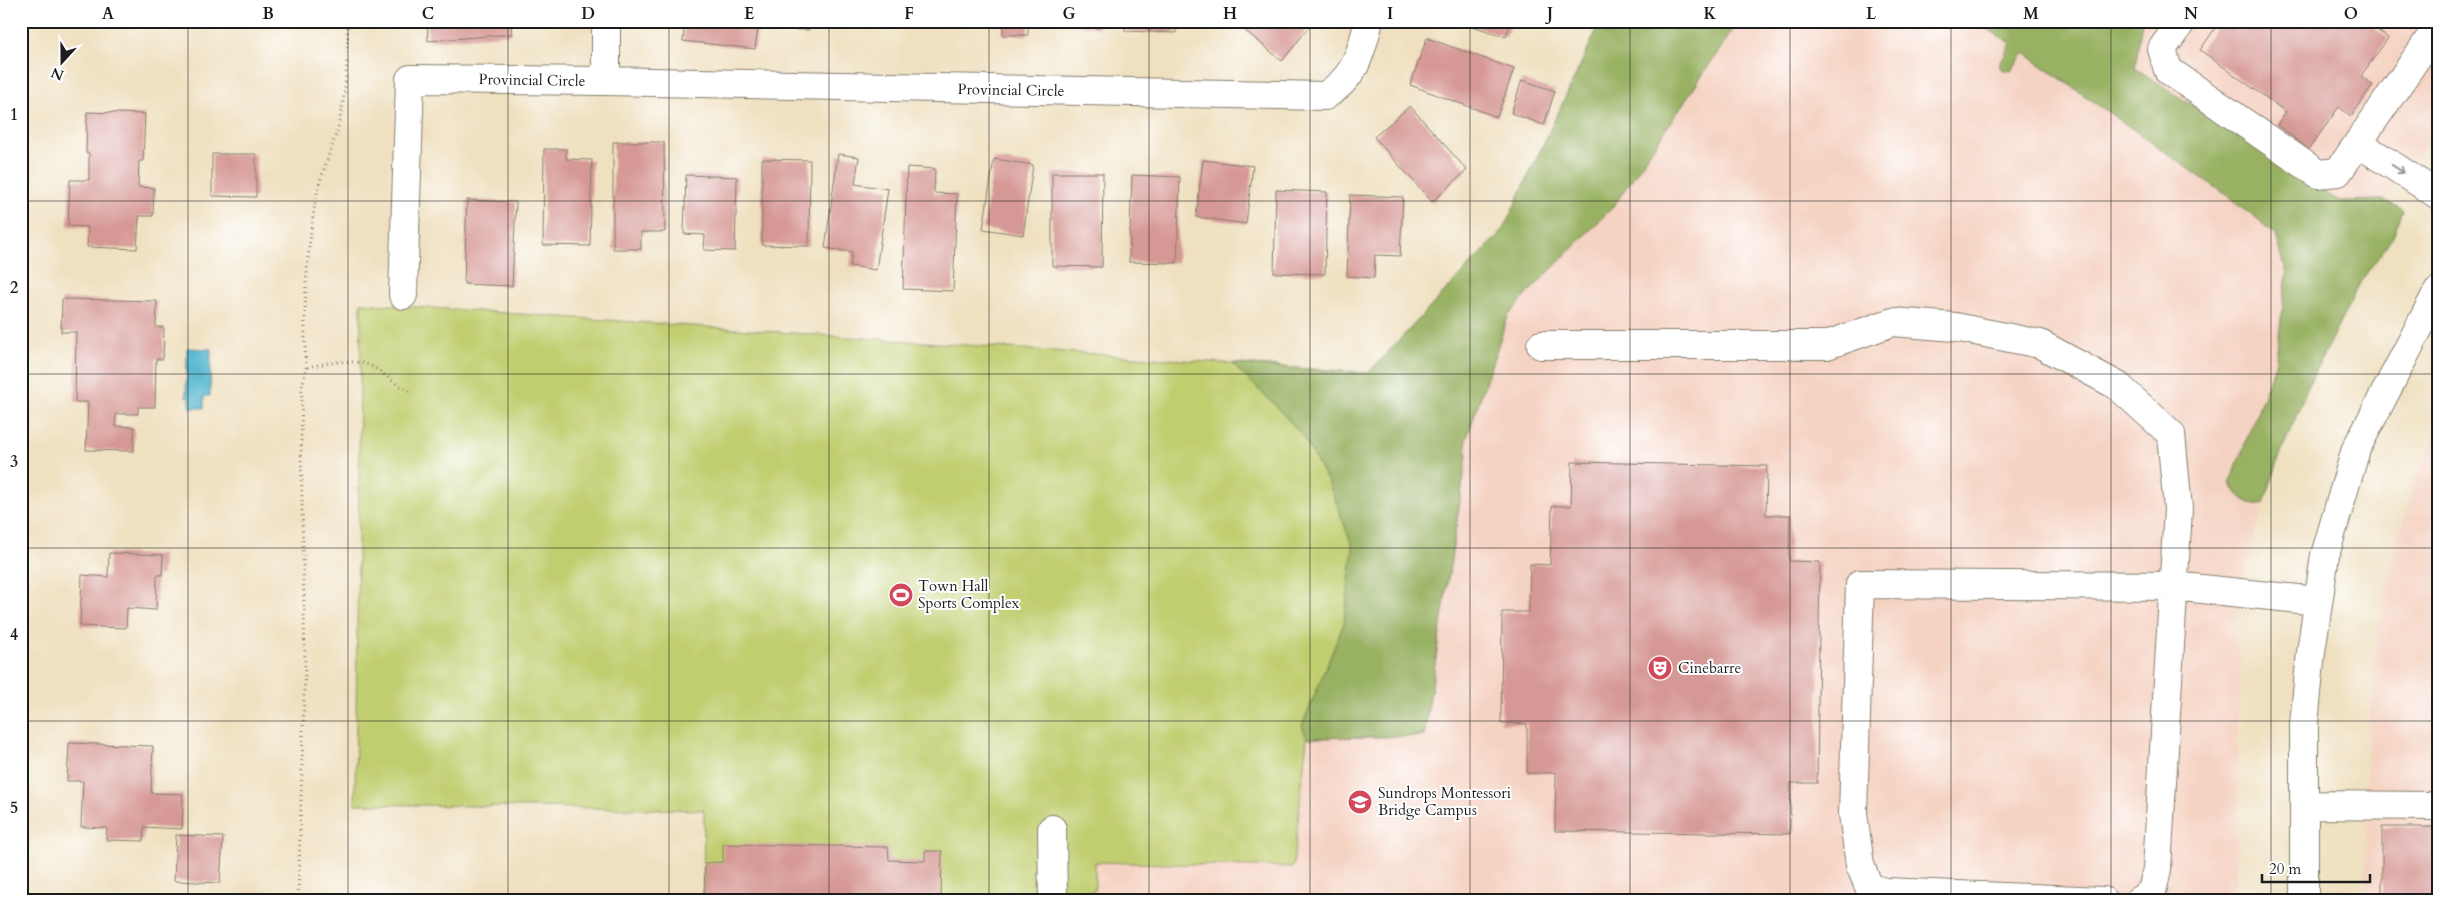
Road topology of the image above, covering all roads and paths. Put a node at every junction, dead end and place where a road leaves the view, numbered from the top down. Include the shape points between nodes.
1 (348, 21) edge
2 (606, 21) edge
3 (1369, 21) edge
4 (2182, 21) edge
5 (2431, 29) edge
6 (606, 81) junction
7 (2358, 143) junction
8 (2438, 196) edge
9 (2438, 291) edge
10 (403, 296) dead end
11 (1541, 345) dead end
12 (306, 368) junction
13 (410, 391) dead end
14 (2173, 586) junction
15 (2318, 601) junction
16 (2304, 805) junction
17 (2438, 806) edge
18 (1052, 829) dead end
19 (298, 901) edge
20 (1053, 901) edge
21 (2103, 901) edge
22 (2138, 901) edge
23 (2304, 901) edge

1 - 12 path via 347,73 338,127 320,178 315,204 304,314
2 - 6 street, Provincial Circle
3 - 6 street, Provincial Circle via 1354,68 1342,85 1325,96
4 - 7 street via 2162,49 2168,70 2318,174 2338,172
5 - 7 street
6 - 10 street, Provincial Circle via 410,79
7 -> 8 street
9 - 15 street via 2356,449 2325,555
11 - 14 street via 1827,345 1892,322 1955,327 2040,344 2118,386 2171,434 2178,509
12 - 13 path via 325,362 370,365
12 - 19 path via 302,387 301,446 305,665
14 - 15 street
14 - 21 street via 1860,584 1853,814 1860,865 1869,887 1885,892
14 - 22 street via 2157,869 2152,892
15 - 16 street via 2304,724
16 - 17 street
16 - 23 street
18 - 20 street

